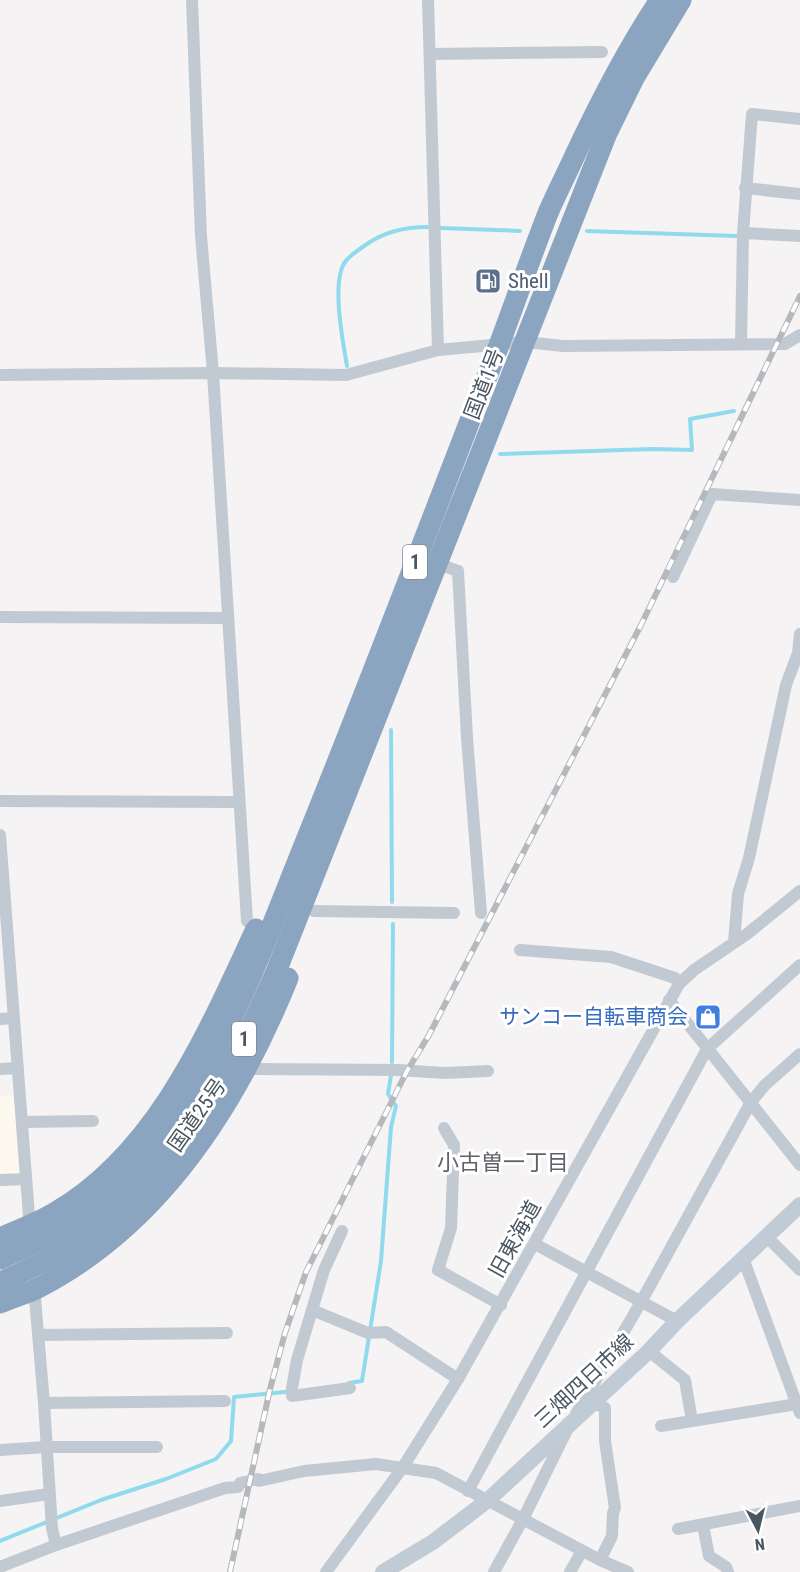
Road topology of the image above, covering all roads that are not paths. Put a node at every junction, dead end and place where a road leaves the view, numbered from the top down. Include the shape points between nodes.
1 (192, 0) edge
2 (428, 0) edge
3 (660, 0) edge
4 (681, 0) edge
5 (602, 52) dead end
6 (430, 54) junction
7 (800, 119) edge
8 (745, 188) junction
9 (800, 194) edge
10 (743, 233) junction
11 (800, 236) edge
12 (800, 335) edge
13 (525, 342) junction
14 (741, 344) junction
15 (499, 346) junction
16 (438, 350) junction
17 (213, 373) junction
18 (0, 375) edge
19 (800, 500) edge
20 (438, 564) junction
21 (673, 577) dead end
22 (0, 617) edge
23 (228, 618) junction
24 (800, 634) edge
25 (377, 712) junction
26 (331, 779) junction
27 (0, 801) edge
28 (239, 802) junction
29 (0, 835) edge
30 (800, 891) edge
31 (314, 911) junction
32 (481, 913) dead end
33 (454, 914) dead end
34 (256, 929) junction
35 (734, 942) junction
36 (520, 950) dead end
37 (800, 965) edge
38 (679, 984) junction
39 (669, 1000) junction
40 (14, 1018) junction
41 (0, 1019) edge
42 (707, 1049) junction
43 (800, 1054) edge
44 (18, 1068) junction
45 (0, 1069) edge
46 (246, 1069) junction
47 (488, 1071) dead end
48 (751, 1102) junction
49 (93, 1121) dead end
50 (22, 1122) junction
51 (444, 1128) dead end
52 (798, 1157) edge
53 (26, 1179) junction
54 (0, 1180) edge
55 (800, 1205) edge
56 (30, 1230) junction
57 (342, 1231) dead end
58 (766, 1236) junction
59 (0, 1238) edge
60 (535, 1244) junction
61 (744, 1258) junction
62 (0, 1259) edge
63 (800, 1270) edge
64 (585, 1272) junction
65 (0, 1282) edge
66 (34, 1286) junction
67 (641, 1302) junction
68 (0, 1303) edge
69 (501, 1305) junction
70 (312, 1310) junction
71 (677, 1321) junction
72 (227, 1333) dead end
73 (38, 1335) junction
74 (649, 1351) junction
75 (458, 1379) junction
76 (350, 1388) dead end
77 (225, 1401) dead end
78 (593, 1403) junction
79 (44, 1404) junction
80 (798, 1408) edge
81 (692, 1421) junction
82 (570, 1424) junction
83 (661, 1426) dead end
84 (46, 1447) junction
85 (157, 1447) dead end
86 (0, 1450) edge
87 (403, 1467) junction
88 (468, 1491) junction
89 (49, 1494) junction
90 (488, 1500) junction
91 (0, 1501) edge
92 (800, 1506) edge
93 (523, 1519) junction
94 (703, 1525) junction
95 (678, 1529) dead end
96 (56, 1545) junction
97 (582, 1551) junction
98 (600, 1560) junction
99 (0, 1567) edge
100 (615, 1570) edge
101 (326, 1572) edge
102 (383, 1572) edge
103 (494, 1572) edge
104 (570, 1572) edge
105 (628, 1572) edge
106 (728, 1572) edge

1 - 17 street via 201,236
2 - 6 street
3 - 15 highway, 国道1号 / 1 via 615,73 549,210
4 - 13 highway, 国道1号 / 1 via 634,78 607,133
5 - 6 street
6 - 16 street
7 - 8 street via 752,114
8 - 9 street
8 - 10 street
10 - 11 street
10 - 14 street
12 - 14 street via 785,344
13 - 14 street via 563,346
13 - 15 street
13 - 20 highway, 国道1号 / 1
15 - 16 street
15 - 26 highway, 国道1号 / 1
16 - 17 street via 346,375
17 - 18 street
17 - 23 street
19 - 21 street via 712,494
20 - 25 highway, 国道1号 / 1
20 - 32 street via 458,571
22 - 23 street
23 - 28 street
24 - 35 street via 738,894
25 - 31 highway, 1 via 380,727
25 - 65 highway, 国道25号 / 1 via 276,972 233,1062 204,1110 143,1186 116,1212 75,1244 29,1271
26 - 34 highway, 1 via 318,787
26 - 62 highway, 国道25号 / 1 via 242,999 184,1102 141,1160 83,1214 43,1240
27 - 28 street
28 - 34 street via 246,921
29 - 40 street
30 - 35 street, 旧東海道
31 - 33 street
31 - 46 highway, 1 via 270,1021
34 - 56 highway, 1 via 195,1056 162,1110 110,1170
35 - 38 street, 旧東海道
36 - 38 street via 611,957 675,978
37 - 42 street
38 - 39 street, 旧東海道
39 - 42 street
39 - 60 street, 旧東海道
40 - 41 street
40 - 44 street
42 - 48 street
42 - 64 street
43 - 48 street
44 - 45 street
44 - 50 street
46 - 47 street
46 - 66 highway, 1 via 201,1144 143,1211 83,1260
48 - 52 street
48 - 67 street
49 - 50 street
50 - 53 street
51 - 69 street via 454,1145 451,1228 438,1270
53 - 54 street
53 - 56 street
55 - 58 main road, 三畑四日市線
56 - 59 highway, 1
57 - 70 street
58 - 61 main road, 三畑四日市線
58 - 63 street
60 - 64 street
60 - 69 street, 旧東海道
61 - 71 main road, 三畑四日市線
61 - 80 street
64 - 67 street
64 - 88 street
66 - 68 highway, 1
66 - 73 street
67 - 71 street
67 - 82 street
69 - 75 street, 旧東海道
70 - 75 street via 371,1333 386,1332
70 - 76 street via 297,1360 292,1396
71 - 74 main road, 三畑四日市線
72 - 73 street
73 - 79 street
74 - 78 main road, 三畑四日市線
74 - 81 street via 685,1380
75 - 87 street, 旧東海道
77 - 79 street
78 - 82 main road, 三畑四日市線
78 - 98 street via 605,1408 605,1441 615,1508 612,1536
79 - 84 street
80 - 81 street
81 - 83 street
82 - 90 main road, 三畑四日市線
82 - 93 street
84 - 85 street
84 - 86 street
84 - 89 street
87 - 88 street via 436,1473
87 - 96 street via 338,1467 240,1483
87 - 101 street, 旧東海道
88 - 90 street
89 - 91 street
89 - 96 street
90 - 93 street
90 - 102 main road, 三畑四日市線 via 433,1542
92 - 94 street
93 - 97 street
93 - 103 street
94 - 95 street
94 - 106 street via 709,1556
96 - 99 street
97 - 98 street
97 - 104 street
98 - 100 street
100 - 105 street

